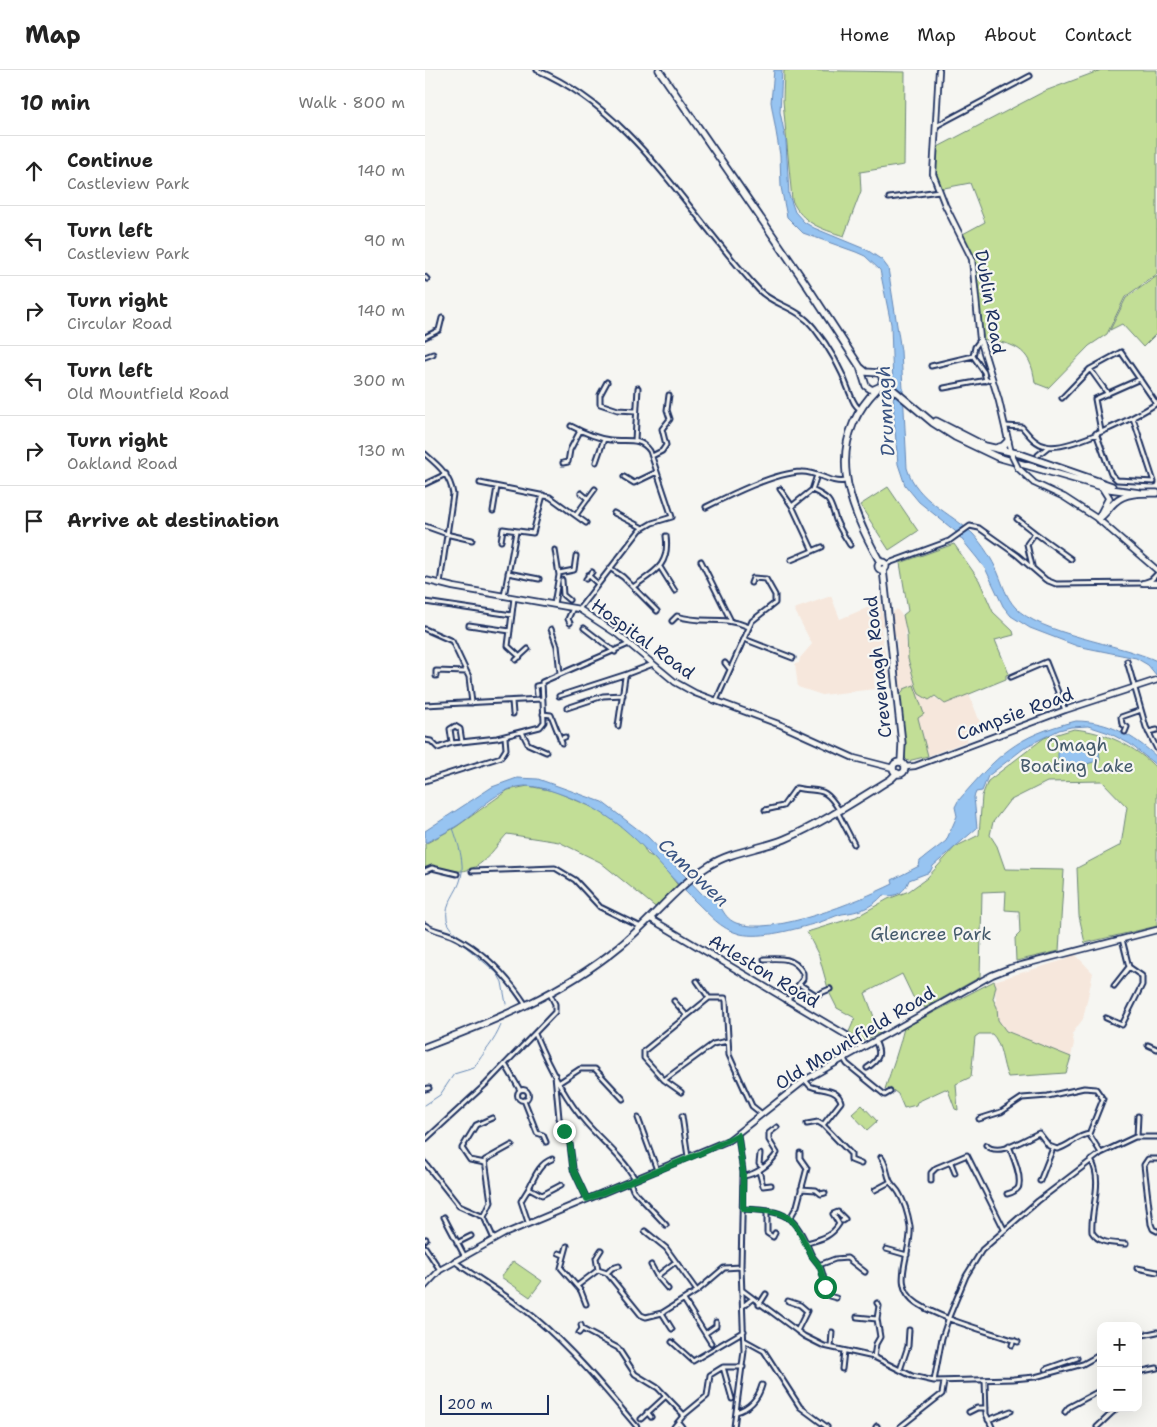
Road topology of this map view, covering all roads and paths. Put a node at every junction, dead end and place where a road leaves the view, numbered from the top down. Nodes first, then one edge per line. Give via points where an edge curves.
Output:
1 (537, 70) edge
2 (659, 70) edge
3 (939, 70) edge
4 (1030, 76) dead end
5 (935, 126) junction
6 (939, 191) junction
7 (889, 198) dead end
8 (442, 318) dead end
9 (425, 337) edge
10 (980, 340) junction
11 (433, 354) dead end
12 (973, 356) junction
13 (425, 357) edge
14 (931, 366) dead end
15 (860, 367) junction
16 (1090, 369) junction
17 (870, 372) junction
18 (864, 379) junction
19 (992, 379) junction
20 (1140, 379) junction
21 (607, 382) dead end
22 (986, 382) junction
23 (880, 386) junction
24 (867, 387) junction
25 (638, 388) dead end
26 (944, 388) dead end
27 (1108, 394) junction
28 (669, 395) dead end
29 (1063, 398) dead end
30 (867, 399) junction
31 (1157, 403) edge
32 (861, 410) junction
33 (635, 411) junction
34 (919, 413) junction
35 (1133, 418) junction
36 (571, 426) dead end
37 (1005, 426) junction
38 (580, 430) junction
39 (1101, 431) junction
40 (1096, 433) junction
41 (604, 439) junction
42 (635, 440) junction
43 (1008, 441) junction
44 (1048, 447) junction
45 (991, 448) junction
46 (425, 454) edge
47 (1011, 455) junction
48 (1038, 455) dead end
49 (652, 456) junction
50 (596, 462) dead end
51 (563, 463) dead end
52 (657, 472) junction
53 (446, 474) junction
54 (817, 475) junction
55 (624, 477) dead end
56 (846, 481) junction
57 (425, 484) edge
58 (480, 484) dead end
59 (1101, 486) junction
60 (497, 487) junction
61 (595, 489) dead end
62 (780, 489) dead end
63 (812, 490) junction
64 (1125, 492) junction
65 (581, 493) dead end
66 (1140, 493) junction
67 (1157, 493) edge
68 (543, 494) junction
69 (588, 498) junction
70 (792, 506) junction
71 (706, 508) dead end
72 (493, 511) dead end
73 (614, 513) dead end
74 (576, 515) junction
75 (1017, 519) dead end
76 (1098, 519) junction
77 (586, 523) dead end
78 (425, 526) edge
79 (643, 528) junction
80 (516, 532) junction
81 (1035, 532) junction
82 (447, 534) junction
83 (667, 536) dead end
84 (472, 540) dead end
85 (501, 541) dead end
86 (850, 545) dead end
87 (822, 547) dead end
88 (555, 550) dead end
89 (813, 551) junction
90 (576, 556) dead end
91 (1071, 559) dead end
92 (791, 560) dead end
93 (701, 561) dead end
94 (883, 565) junction
95 (660, 567) junction
96 (1032, 567) junction
97 (610, 568) junction
98 (592, 572) dead end
99 (1157, 572) edge
100 (508, 573) junction
101 (559, 573) junction
102 (539, 578) dead end
103 (425, 580) edge
104 (562, 580) dead end
105 (1143, 583) junction
106 (1157, 583) edge
107 (440, 584) junction
108 (598, 584) junction
109 (751, 584) dead end
110 (633, 588) junction
111 (556, 590) junction
112 (562, 590) junction
113 (675, 591) dead end
114 (504, 596) junction
115 (514, 598) junction
116 (569, 600) dead end
117 (425, 602) edge
118 (554, 604) junction
119 (573, 608) junction
120 (579, 609) junction
121 (657, 611) dead end
122 (512, 615) junction
123 (730, 620) junction
124 (672, 621) dead end
125 (570, 624) dead end
126 (469, 625) dead end
127 (749, 627) junction
128 (584, 628) dead end
129 (425, 629) edge
130 (551, 629) dead end
131 (510, 631) junction
132 (744, 639) junction
133 (630, 644) junction
134 (528, 649) dead end
135 (615, 652) junction
136 (520, 657) junction
137 (793, 658) dead end
138 (516, 660) dead end
139 (1127, 661) dead end
140 (725, 663) dead end
141 (653, 664) junction
142 (729, 668) junction
143 (467, 672) junction
144 (559, 673) junction
145 (627, 674) junction
146 (436, 676) dead end
147 (1011, 677) dead end
148 (1156, 680) edge
149 (541, 685) junction
150 (1134, 687) junction
151 (537, 695) dead end
152 (623, 695) junction
153 (559, 696) dead end
154 (542, 699) junction
155 (512, 701) junction
156 (715, 701) junction
157 (472, 703) junction
158 (425, 705) edge
159 (567, 708) dead end
160 (1065, 710) junction
161 (1141, 710) junction
162 (513, 714) dead end
163 (543, 714) junction
164 (618, 726) dead end
165 (1157, 730) edge
166 (522, 732) junction
167 (1125, 732) dead end
168 (1148, 732) junction
169 (505, 737) junction
170 (565, 737) dead end
171 (425, 740) edge
172 (462, 742) junction
173 (452, 743) junction
174 (1157, 749) edge
175 (546, 752) dead end
176 (903, 764) junction
177 (893, 768) junction
178 (897, 773) junction
179 (425, 782) edge
180 (765, 810) dead end
181 (838, 810) junction
182 (854, 844) dead end
183 (425, 871) edge
184 (472, 871) dead end
185 (457, 874) dead end
186 (651, 919) junction
187 (425, 925) edge
188 (641, 927) junction
189 (1157, 930) edge
190 (1122, 939) junction
191 (764, 959) dead end
192 (1129, 967) junction
193 (697, 981) dead end
194 (799, 984) junction
195 (1114, 986) dead end
196 (830, 989) dead end
197 (550, 994) junction
198 (709, 998) junction
199 (673, 1001) dead end
200 (787, 1001) junction
201 (526, 1006) junction
202 (687, 1016) junction
203 (1106, 1018) dead end
204 (535, 1034) junction
205 (875, 1040) junction
206 (728, 1041) junction
207 (1148, 1045) dead end
208 (425, 1047) edge
209 (861, 1047) junction
210 (1157, 1049) edge
211 (843, 1058) junction
212 (505, 1064) junction
213 (867, 1068) dead end
214 (555, 1075) junction
215 (664, 1080) junction
216 (805, 1080) junction
217 (560, 1082) junction
218 (521, 1090) junction
219 (681, 1092) dead end
220 (890, 1092) dead end
221 (524, 1100) junction
222 (623, 1100) dead end
223 (762, 1114) junction
224 (682, 1116) dead end
225 (1138, 1116) dead end
226 (492, 1118) dead end
227 (638, 1118) dead end
228 (979, 1119) dead end
229 (807, 1124) dead end
230 (823, 1125) junction
231 (777, 1127) dead end
232 (1089, 1134) junction
233 (738, 1135) junction
234 (1137, 1137) junction
235 (1157, 1137) edge
236 (425, 1140) edge
237 (546, 1142) dead end
238 (986, 1145) dead end
239 (512, 1146) dead end
240 (1009, 1146) junction
241 (1053, 1148) junction
242 (1101, 1152) junction
243 (800, 1153) dead end
244 (760, 1154) dead end
245 (881, 1157) dead end
246 (688, 1158) junction
247 (552, 1159) dead end
248 (1091, 1160) junction
249 (1157, 1160) edge
250 (951, 1162) junction
251 (425, 1163) edge
252 (485, 1163) junction
253 (861, 1164) dead end
254 (762, 1167) junction
255 (657, 1170) junction
256 (759, 1171) junction
257 (955, 1174) dead end
258 (743, 1176) junction
259 (635, 1180) junction
260 (931, 1181) dead end
261 (1040, 1181) dead end
262 (630, 1182) junction
263 (890, 1182) junction
264 (561, 1185) dead end
265 (771, 1186) dead end
266 (529, 1188) junction
267 (801, 1189) junction
268 (875, 1190) dead end
269 (825, 1193) dead end
270 (1007, 1194) dead end
271 (587, 1199) junction
272 (743, 1209) junction
273 (767, 1211) junction
274 (444, 1217) dead end
275 (484, 1217) junction
276 (791, 1218) junction
277 (842, 1221) dead end
278 (528, 1222) junction
279 (665, 1225) dead end
280 (1004, 1229) junction
281 (645, 1231) dead end
282 (1157, 1231) edge
283 (775, 1233) dead end
284 (471, 1236) dead end
285 (495, 1239) junction
286 (457, 1243) junction
287 (807, 1243) junction
288 (1125, 1244) dead end
289 (567, 1246) dead end
290 (425, 1247) edge
291 (885, 1249) dead end
292 (601, 1250) dead end
293 (559, 1253) dead end
294 (564, 1255) junction
295 (907, 1255) junction
296 (464, 1256) junction
297 (454, 1261) junction
298 (674, 1263) junction
299 (651, 1265) dead end
300 (819, 1265) junction
301 (619, 1266) dead end
302 (741, 1267) junction
303 (1137, 1268) dead end
304 (440, 1270) junction
305 (598, 1270) junction
306 (865, 1272) dead end
307 (1157, 1272) edge
308 (607, 1273) junction
309 (657, 1276) junction
310 (425, 1286) edge
311 (577, 1286) junction
312 (668, 1289) dead end
313 (742, 1290) junction
314 (697, 1291) junction
315 (766, 1294) dead end
316 (836, 1298) dead end
317 (752, 1299) junction
318 (684, 1300) junction
319 (789, 1301) dead end
320 (877, 1303) dead end
321 (586, 1304) dead end
322 (759, 1305) junction
323 (743, 1306) junction
324 (662, 1313) junction
325 (857, 1317) dead end
326 (949, 1317) junction
327 (877, 1320) junction
328 (716, 1322) dead end
329 (672, 1329) dead end
330 (909, 1330) dead end
331 (744, 1331) junction
332 (797, 1331) junction
333 (832, 1332) dead end
334 (1157, 1332) edge
335 (579, 1333) dead end
336 (706, 1333) junction
337 (1142, 1335) edge
338 (744, 1340) junction
339 (672, 1342) dead end
340 (711, 1343) dead end
341 (1012, 1345) dead end
342 (831, 1348) junction
343 (844, 1351) junction
344 (1097, 1356) edge
345 (875, 1357) junction
346 (1077, 1358) dead end
347 (1060, 1363) junction
348 (723, 1367) junction
349 (743, 1367) junction
350 (1157, 1368) edge
351 (842, 1369) dead end
352 (1046, 1369) dead end
353 (900, 1370) junction
354 (1063, 1371) junction
355 (1142, 1371) edge
356 (985, 1380) junction
357 (934, 1381) junction
358 (944, 1382) junction
359 (762, 1385) dead end
360 (1097, 1393) edge
361 (665, 1396) junction
362 (730, 1397) dead end
363 (986, 1408) junction
364 (1011, 1411) dead end
365 (647, 1412) junction
366 (735, 1412) junction
367 (969, 1412) dead end
368 (1065, 1412) dead end
369 (1113, 1412) edge
370 (684, 1415) junction
371 (651, 1417) dead end
372 (641, 1419) dead end
373 (988, 1420) junction
374 (678, 1422) junction
375 (637, 1427) edge
376 (674, 1427) edge
377 (682, 1427) edge
378 (734, 1427) edge
379 (827, 1427) edge
380 (900, 1427) edge
381 (992, 1427) edge
382 (1097, 1427) edge

1 - 32 street via 588,97 647,154 760,291 796,310 813,327 841,369 855,406
2 - 15 highway
3 - 5 street, Dublin Road
4 - 5 street
5 - 6 street, Dublin Road via 933,174
6 - 7 street
6 - 10 street, Dublin Road via 972,259
8 - 9 street via 439,330
10 - 12 street
10 - 19 street, Dublin Road
11 - 13 street
12 - 14 street
12 - 22 street via 984,372
15 - 17 highway
15 - 18 highway
16 - 20 street via 1121,352
16 - 27 street
16 - 29 street
17 - 18 highway
17 - 23 highway via 879,373
18 - 24 highway
19 - 22 street
19 - 37 street, Dublin Road
20 - 27 street
20 - 31 street
21 - 33 street via 599,394 600,404
22 - 26 street
23 - 24 highway
23 - 30 highway, Crevenagh Road
23 - 34 highway via 889,388
24 - 30 highway, Crevenagh Road
25 - 33 street
27 - 39 street via 1095,400
28 - 49 street via 667,410 670,419 662,429 666,445
30 - 32 highway, Crevenagh Road
31 - 35 street
32 - 56 highway, Crevenagh Road via 846,451
33 - 42 street
34 - 45 highway
34 - 59 highway via 955,437 997,457
35 - 39 street
35 - 40 street via 1154,482 1117,480 1111,474
36 - 38 street
37 - 43 street, Dublin Road
37 - 44 street via 1022,427 1035,441
38 - 41 street
38 - 51 street via 568,462
39 - 40 street
40 - 44 street
41 - 42 street
41 - 50 street
42 - 49 street via 647,446
43 - 45 highway via 1000,448
43 - 47 street, Dublin Road
44 - 48 street
45 - 47 highway
46 - 53 street
47 - 64 highway via 1103,482
47 - 76 street, Dublin Road, bridge via 1018,468 1034,483 1073,502
49 - 52 street
52 - 55 street via 634,483
52 - 79 street via 672,517
53 - 57 street
53 - 82 street via 453,494
54 - 56 street via 833,482
54 - 63 street
54 - 71 street via 801,472 761,482
56 - 94 highway, Crevenagh Road via 857,521
58 - 60 street
59 - 64 highway
59 - 76 highway via 1109,498
60 - 68 street
60 - 72 street
61 - 69 street
62 - 70 street
63 - 70 street
63 - 86 street via 833,504 837,521
64 - 66 highway
65 - 69 street
66 - 67 highway
66 - 76 highway via 1115,501
68 - 74 street
68 - 80 street via 533,533
69 - 74 street
70 - 89 street
73 - 79 street
74 - 77 street
75 - 81 street
76 - 99 street
78 - 82 street
79 - 97 street
80 - 85 street via 503,529
80 - 100 street
81 - 91 street
81 - 96 street via 1027,544
82 - 84 street
82 - 107 street
83 - 95 street via 666,554
87 - 89 street
88 - 101 street
89 - 92 street
90 - 101 street via 574,570
93 - 123 street
94 - 96 street via 953,539 970,526 979,528
94 - 176 highway, Crevenagh Road
95 - 110 street
95 - 113 street
96 - 105 street via 1046,580 1062,585
97 - 108 street
97 - 110 street
98 - 108 street via 587,577
99 - 105 street via 1151,580
100 - 102 street
100 - 114 street
101 - 111 street
103 - 107 street, Hospital Road
104 - 112 street
105 - 106 street
107 - 114 street, Hospital Road
108 - 120 street
109 - 127 street via 753,578 766,579 776,601
110 - 121 street
111 - 112 street
111 - 118 street
112 - 116 street
114 - 115 street, Hospital Road
115 - 118 street, Hospital Road
115 - 122 street
117 - 122 street
118 - 119 street, Hospital Road
119 - 120 street, Hospital Road
119 - 125 street via 568,619
120 - 133 street, Hospital Road
122 - 131 street
123 - 124 street via 692,621 677,616
123 - 127 street
126 - 131 street
127 - 132 street
128 - 135 street
129 - 143 street via 452,641
130 - 144 street via 557,646
131 - 136 street via 508,646
132 - 137 street
132 - 142 street
133 - 135 street
133 - 141 street, Hospital Road
134 - 136 street
135 - 144 street
136 - 138 street
139 - 150 street
140 - 142 street
141 - 145 street
141 - 156 street, Hospital Road via 675,682
142 - 156 street
143 - 146 street via 436,671
143 - 157 street
144 - 149 street via 545,679
145 - 152 street
145 - 153 street
147 - 160 street via 1046,662
148 - 150 street, Campsie Road
149 - 151 street via 536,686
149 - 154 street
150 - 160 street, Campsie Road
150 - 161 street
152 - 159 street via 603,696
152 - 164 street
154 - 155 street
154 - 163 street
155 - 157 street
155 - 162 street
156 - 177 street, Hospital Road via 781,725 854,758
157 - 158 street
160 - 176 street, Campsie Road via 941,756
161 - 167 street via 1121,717 1127,727
161 - 168 street
163 - 166 street via 543,725
163 - 170 street via 551,714 561,741
165 - 168 street
166 - 169 street
166 - 175 street via 528,744
168 - 174 street
169 - 172 street
169 - 179 street via 506,749 501,757
171 - 173 street via 438,748
172 - 173 street
172 - 173 street via 460,729 455,726 450,729
176 - 177 highway via 897,762
176 - 178 highway via 903,773
177 - 178 highway
178 - 181 highway
180 - 181 street via 783,806 796,788 823,790
181 - 182 street
181 - 186 highway via 786,839 718,860 689,880
183 - 185 street via 431,868
184 - 188 street via 555,868 575,880 600,907
186 - 188 highway
186 - 200 street, Arleston Road
187 - 201 street via 456,937 495,966
188 - 197 highway via 611,953
189 - 190 street, Old Mountfield Road
190 - 192 street
190 - 205 street, Old Mountfield Road via 992,974
191 - 194 street via 786,958 793,962 803,973
192 - 195 street
192 - 203 street via 1142,976 1142,985 1122,1025
193 - 198 street
194 - 196 street via 815,995
194 - 200 street
197 - 201 highway
197 - 204 street via 555,1012
198 - 202 street
198 - 206 street via 721,997 726,1001
199 - 202 street
200 - 209 street, Arleston Road via 853,1039
201 - 208 highway
202 - 215 street via 644,1051 644,1058
204 - 212 street
204 - 214 street
205 - 209 street, Old Mountfield Road
205 - 213 street via 880,1054 878,1060
206 - 215 street via 713,1044
206 - 223 street via 733,1068 752,1106
207 - 210 street
209 - 211 street, Old Mountfield Road
211 - 216 street, Old Mountfield Road
211 - 220 street via 868,1083 885,1095
212 - 218 street
212 - 236 street
214 - 217 street
214 - 271 street via 559,1118 570,1144 573,1169
215 - 219 street
216 - 223 street, Old Mountfield Road
216 - 230 street via 810,1086 840,1097 838,1109
217 - 222 street via 580,1069 595,1069
217 - 259 street via 586,1122 629,1169
218 - 221 street via 519,1098
218 - 221 street via 528,1091
221 - 237 street via 537,1133 543,1135
223 - 233 street, Old Mountfield Road
224 - 246 street
225 - 234 street
226 - 252 street via 476,1126 461,1148 470,1160
227 - 255 street
228 - 232 street via 1001,1112 1022,1098 1096,1088 1103,1099
229 - 230 street via 818,1122
230 - 253 street via 851,1154 851,1160
231 - 254 street via 769,1133 769,1140 777,1153
232 - 241 street via 1075,1138 1062,1148
232 - 242 street
233 - 246 street, Old Mountfield Road
233 - 258 street
234 - 235 street
234 - 242 street
238 - 240 street via 994,1150
239 - 252 street via 489,1157
240 - 241 street via 1039,1132
240 - 270 street via 1019,1185
241 - 261 street
242 - 248 street
243 - 267 street via 807,1168
244 - 254 street via 759,1164
245 - 263 street via 887,1166
246 - 255 street, Old Mountfield Road
247 - 266 street via 539,1168
248 - 280 street
248 - 288 street via 1097,1179 1092,1232 1102,1241
249 - 282 street via 1149,1159 1144,1165 1151,1224
250 - 257 street
250 - 260 street via 936,1168 931,1173
250 - 280 street via 967,1155
251 - 275 street via 459,1206
252 - 275 street via 491,1202
254 - 256 street
255 - 259 street, Old Mountfield Road
256 - 258 street
256 - 265 street via 763,1186
258 - 272 street
259 - 262 street, Old Mountfield Road
262 - 271 street, Old Mountfield Road
262 - 279 street via 633,1190
263 - 268 street
263 - 295 street via 906,1208 910,1228
264 - 266 street via 542,1195
266 - 278 street via 521,1201
267 - 269 street
267 - 276 street
271 - 278 street, Old Mountfield Road
272 - 273 street
272 - 302 street
273 - 276 street
273 - 283 street via 767,1233 773,1237
274 - 286 street
275 - 285 street
276 - 287 street
277 - 287 street via 845,1218 843,1214 833,1214 839,1224 836,1229 829,1236
278 - 285 street, Old Mountfield Road
280 - 326 street via 982,1250
281 - 298 street via 666,1248
284 - 286 street
285 - 296 street, Old Mountfield Road
286 - 296 street
287 - 300 street via 811,1256
289 - 294 street
290 - 304 street
291 - 295 street
292 - 305 street via 597,1258
293 - 294 street
294 - 311 street via 561,1268
295 - 326 street via 902,1280 906,1293 917,1303
296 - 297 street, Old Mountfield Road
297 - 304 street, Old Mountfield Road
297 - 375 street via 513,1301 554,1335 579,1358
298 - 309 street
298 - 314 street
299 - 309 street
300 - 306 street via 847,1258
300 - 316 street via 829,1296
301 - 308 street
302 - 313 street
302 - 314 street via 724,1268
303 - 307 street
304 - 310 street, Old Mountfield Road
305 - 308 street
305 - 311 street
308 - 324 street via 641,1315
309 - 312 street
311 - 321 street
313 - 317 street
313 - 323 street
314 - 318 street
315 - 322 street
317 - 322 street
317 - 323 street
318 - 324 street
318 - 336 street
319 - 332 street via 807,1311
320 - 327 street
322 - 332 street
323 - 331 street
324 - 329 street
325 - 327 street
326 - 341 street via 1016,1341
326 - 357 street
327 - 345 street via 880,1337
328 - 336 street via 716,1326
330 - 353 street via 908,1346
331 - 338 street
331 - 339 street via 693,1361
332 - 342 street
333 - 342 street
334 - 337 street
335 - 361 street via 582,1327 618,1348 635,1374
336 - 340 street
338 - 349 street
338 - 379 street via 764,1352 800,1407
342 - 343 street
343 - 345 street
343 - 351 street
344 - 354 street
345 - 353 street
346 - 347 street
347 - 352 street
347 - 354 street
348 - 349 street
348 - 362 street
348 - 370 street via 708,1379 706,1397
349 - 366 street
350 - 355 street
353 - 357 street
354 - 356 street via 1013,1380
356 - 358 street
356 - 363 street
357 - 358 street
358 - 380 street via 942,1394
359 - 366 street via 757,1399
360 - 368 street
361 - 365 street
361 - 370 street
363 - 367 street
363 - 373 street
364 - 373 street
365 - 371 street
365 - 372 street
366 - 378 street
369 - 382 street
370 - 374 street
373 - 381 street
374 - 376 street
374 - 377 street

